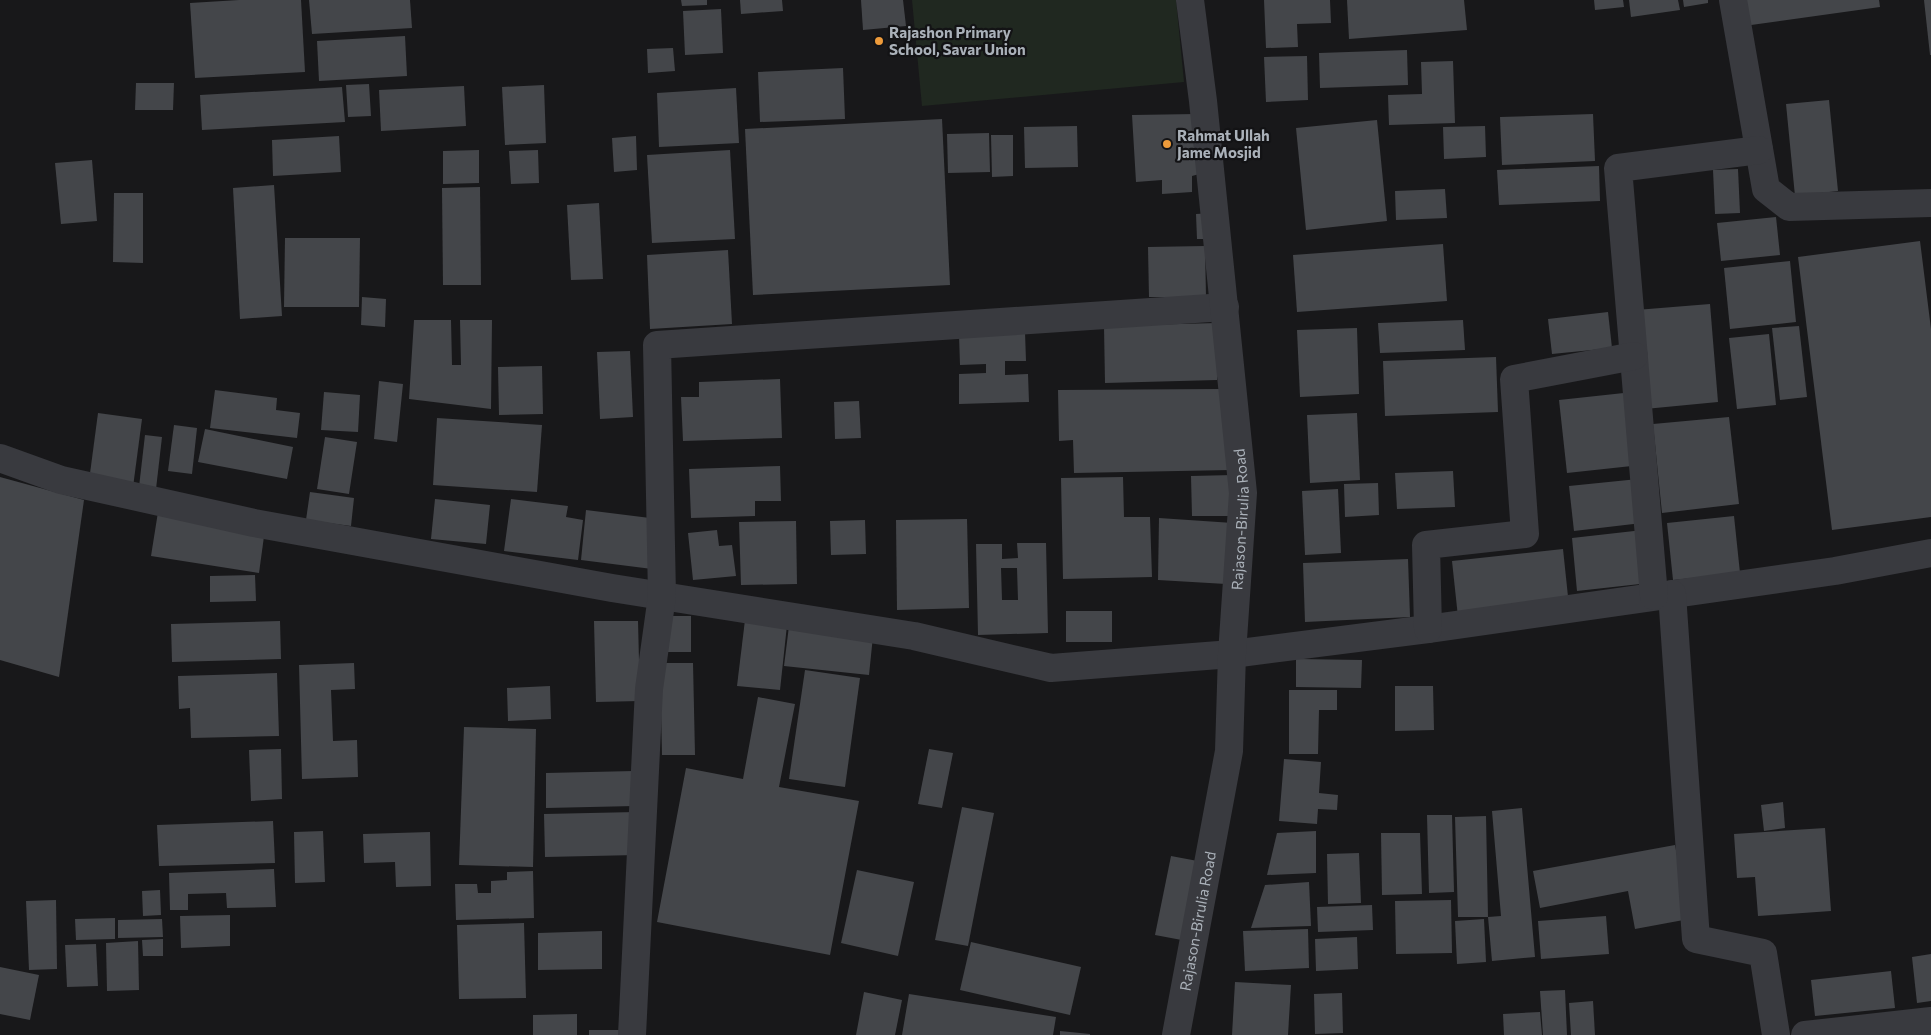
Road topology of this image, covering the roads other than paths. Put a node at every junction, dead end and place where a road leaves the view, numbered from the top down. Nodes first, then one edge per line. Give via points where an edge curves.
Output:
1 (1190, 0) edge
2 (1733, 0) edge
3 (1759, 150) junction
4 (1931, 203) edge
5 (1225, 307) junction
6 (1634, 356) junction
7 (0, 458) edge
8 (1931, 553) edge
9 (1663, 595) junction
10 (662, 596) junction
11 (1428, 629) junction
12 (1232, 654) junction
13 (1931, 1021) edge
14 (632, 1035) edge
15 (1176, 1035) edge
16 (1776, 1035) edge
17 (1805, 1035) edge

1 - 5 street, Rajason-Birulia Road
2 - 3 street
3 - 4 street via 1766,189 1789,207
3 - 6 street via 1618,168
5 - 10 street via 657,345
5 - 12 street, Rajason-Birulia Road via 1243,493
6 - 9 street
6 - 11 street via 1514,380 1525,534 1426,545
7 - 10 street via 61,480 254,523
8 - 9 street
9 - 11 street
9 - 16 street via 1696,939 1763,953
10 - 12 street via 914,636 1051,668
10 - 14 street via 649,689
11 - 12 street
12 - 15 street, Rajason-Birulia Road via 1229,751
13 - 17 street

